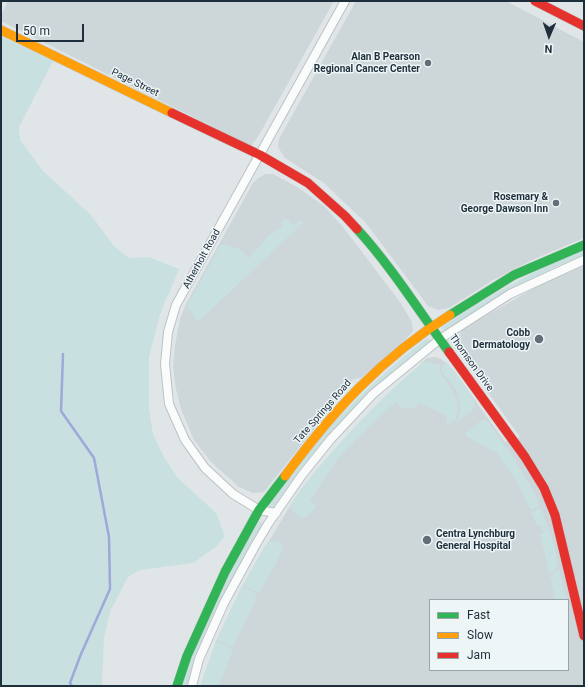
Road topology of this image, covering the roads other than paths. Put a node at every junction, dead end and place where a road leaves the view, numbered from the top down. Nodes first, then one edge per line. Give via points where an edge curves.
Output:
1 (345, 1) edge
2 (535, 1) edge
3 (584, 26) edge
4 (1, 30) edge
5 (260, 155) junction
6 (584, 245) edge
7 (584, 260) edge
8 (430, 327) junction
9 (440, 339) junction
10 (259, 510) junction
11 (276, 513) junction
12 (268, 524) junction
13 (584, 636) edge
14 (177, 686) edge
15 (192, 686) edge

1 - 5 street, Atherholt Road
2 - 3 street
4 - 5 street, Page Street
5 - 8 street, Thomson Drive via 308,183 345,216 390,270
5 - 10 street, Atherholt Road via 176,306 168,332 165,364 169,404 185,440 205,468 233,494
6 - 8 street, Tate Springs Road via 514,275
7 - 9 street via 510,294
8 - 9 street, Thomson Drive
8 - 10 street, Tate Springs Road via 371,375 343,403
9 - 11 street via 368,399 330,440
9 - 13 street, Thomson Drive via 525,457 544,488 555,515
10 - 11 street, Atherholt Road
10 - 12 street, Atherholt Road
10 - 14 street, Tate Springs Road via 225,572 187,656
11 - 12 street
12 - 15 street via 224,603 199,659

